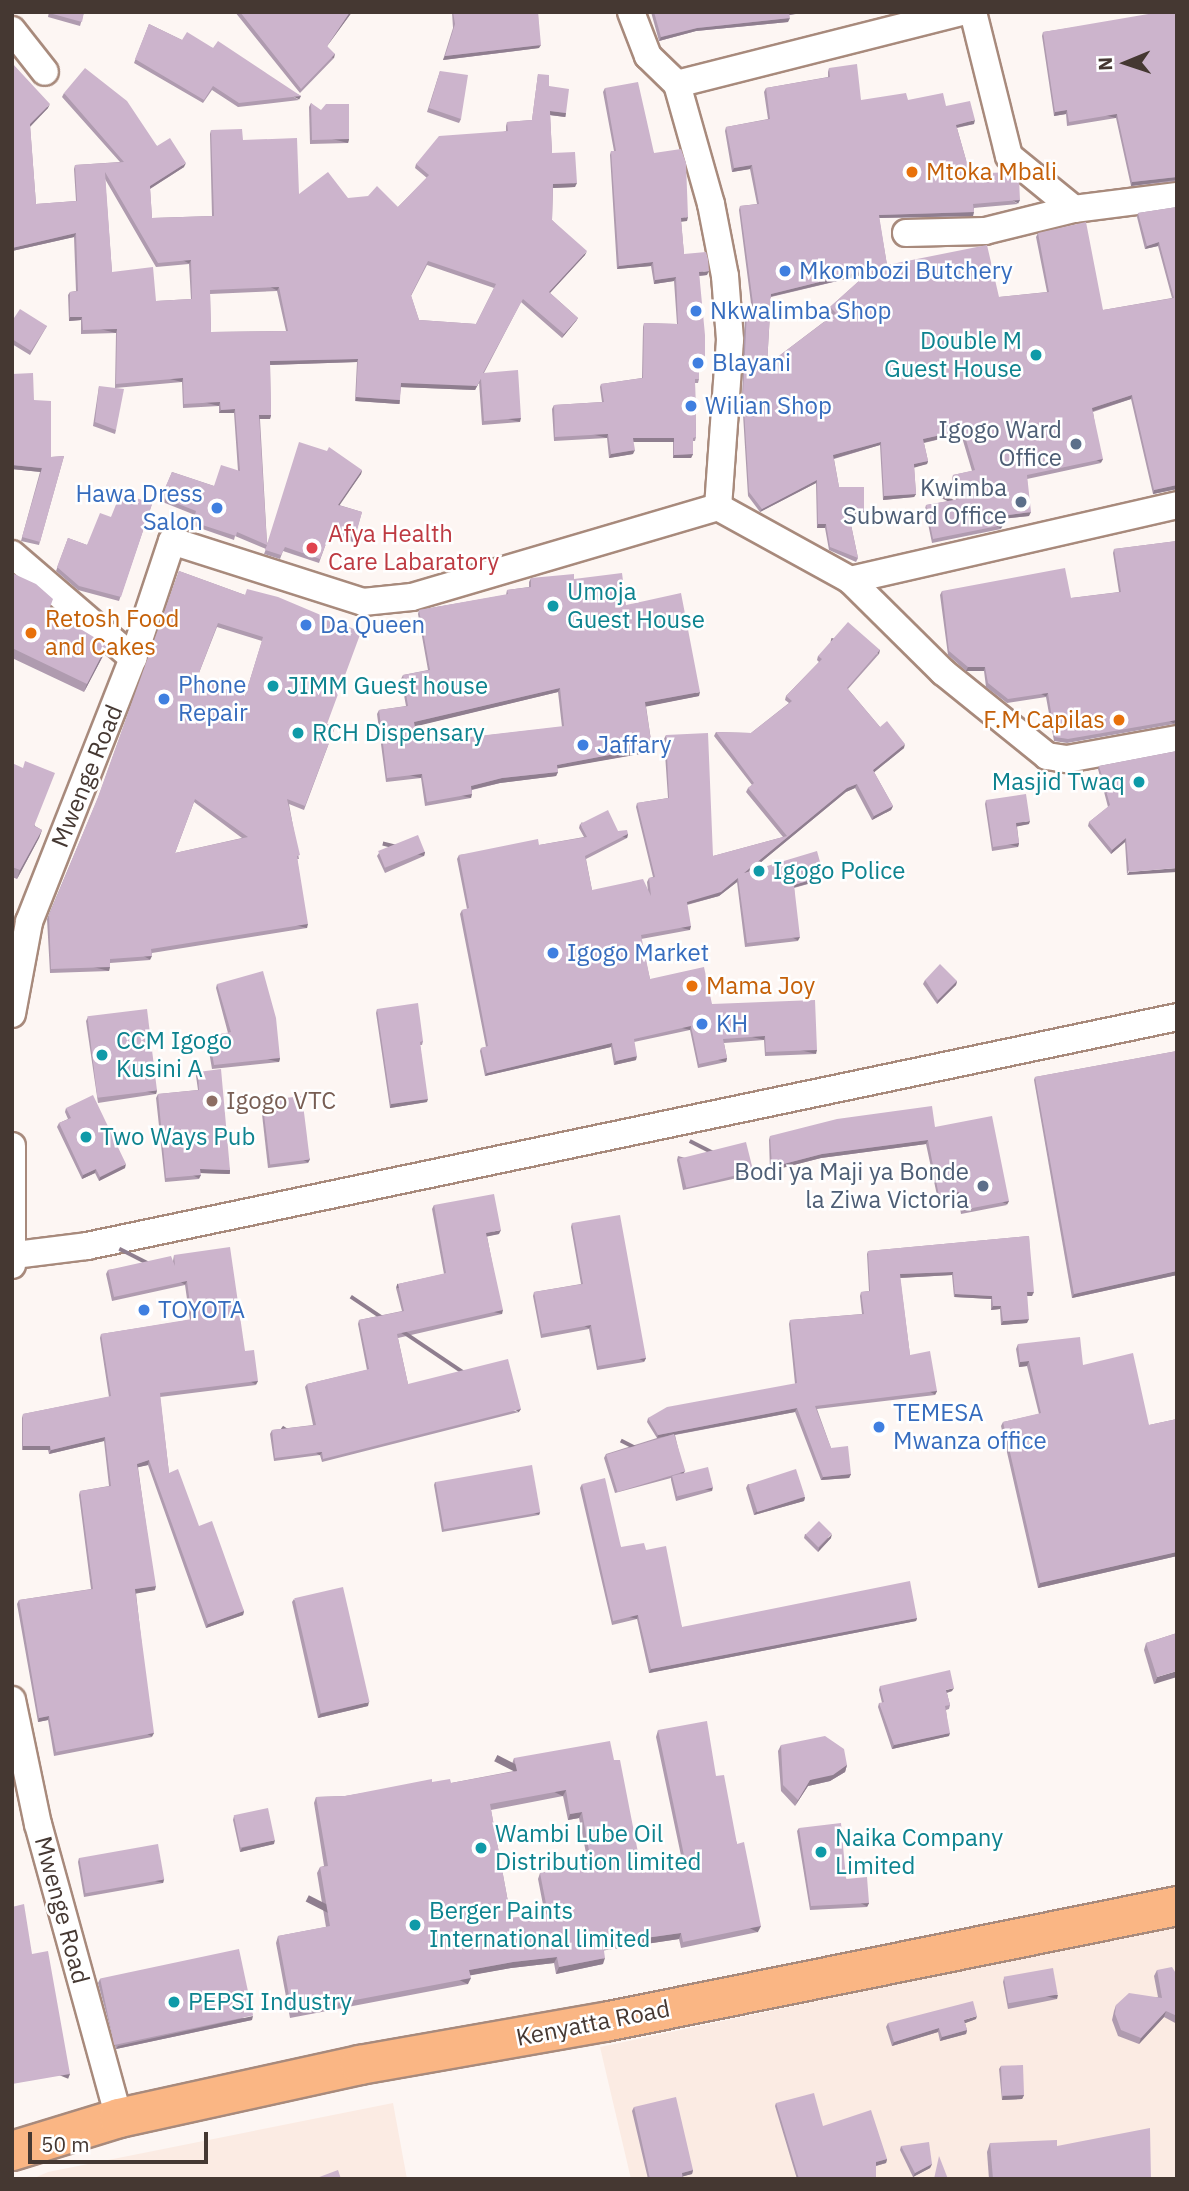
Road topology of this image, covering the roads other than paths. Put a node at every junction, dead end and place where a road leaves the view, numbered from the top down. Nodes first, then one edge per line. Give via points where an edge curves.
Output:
1 (631, 12) edge
2 (962, 12) edge
3 (973, 12) edge
4 (12, 30) edge
5 (45, 72) dead end
6 (677, 84) junction
7 (1177, 196) edge
8 (1074, 209) junction
9 (906, 233) dead end
10 (1177, 505) edge
11 (718, 507) junction
12 (12, 554) edge
13 (850, 580) junction
14 (133, 658) junction
15 (1177, 739) edge
16 (12, 1014) edge
17 (1177, 1017) edge
18 (12, 1146) edge
19 (13, 1260) edge
20 (12, 1700) edge
21 (1177, 1906) edge
22 (119, 2118) junction
23 (12, 2151) edge

1 - 6 street via 648,56
2 - 6 street
3 - 8 street via 1009,156
4 - 5 street
6 - 11 street via 711,204 725,276 730,340
7 - 8 street
8 - 9 street via 985,231
10 - 13 street
11 - 13 street
11 - 14 street, Mwenge Road via 435,591 363,602 172,541
12 - 14 street
13 - 15 street via 943,673 1047,756 1068,759
14 - 16 street, Mwenge Road via 29,922
17 - 19 street
18 - 19 street
20 - 22 street, Mwenge Road via 38,1824
21 - 22 highway, Kenyatta Road via 605,2022 360,2065
22 - 23 highway, Kenyatta Road

